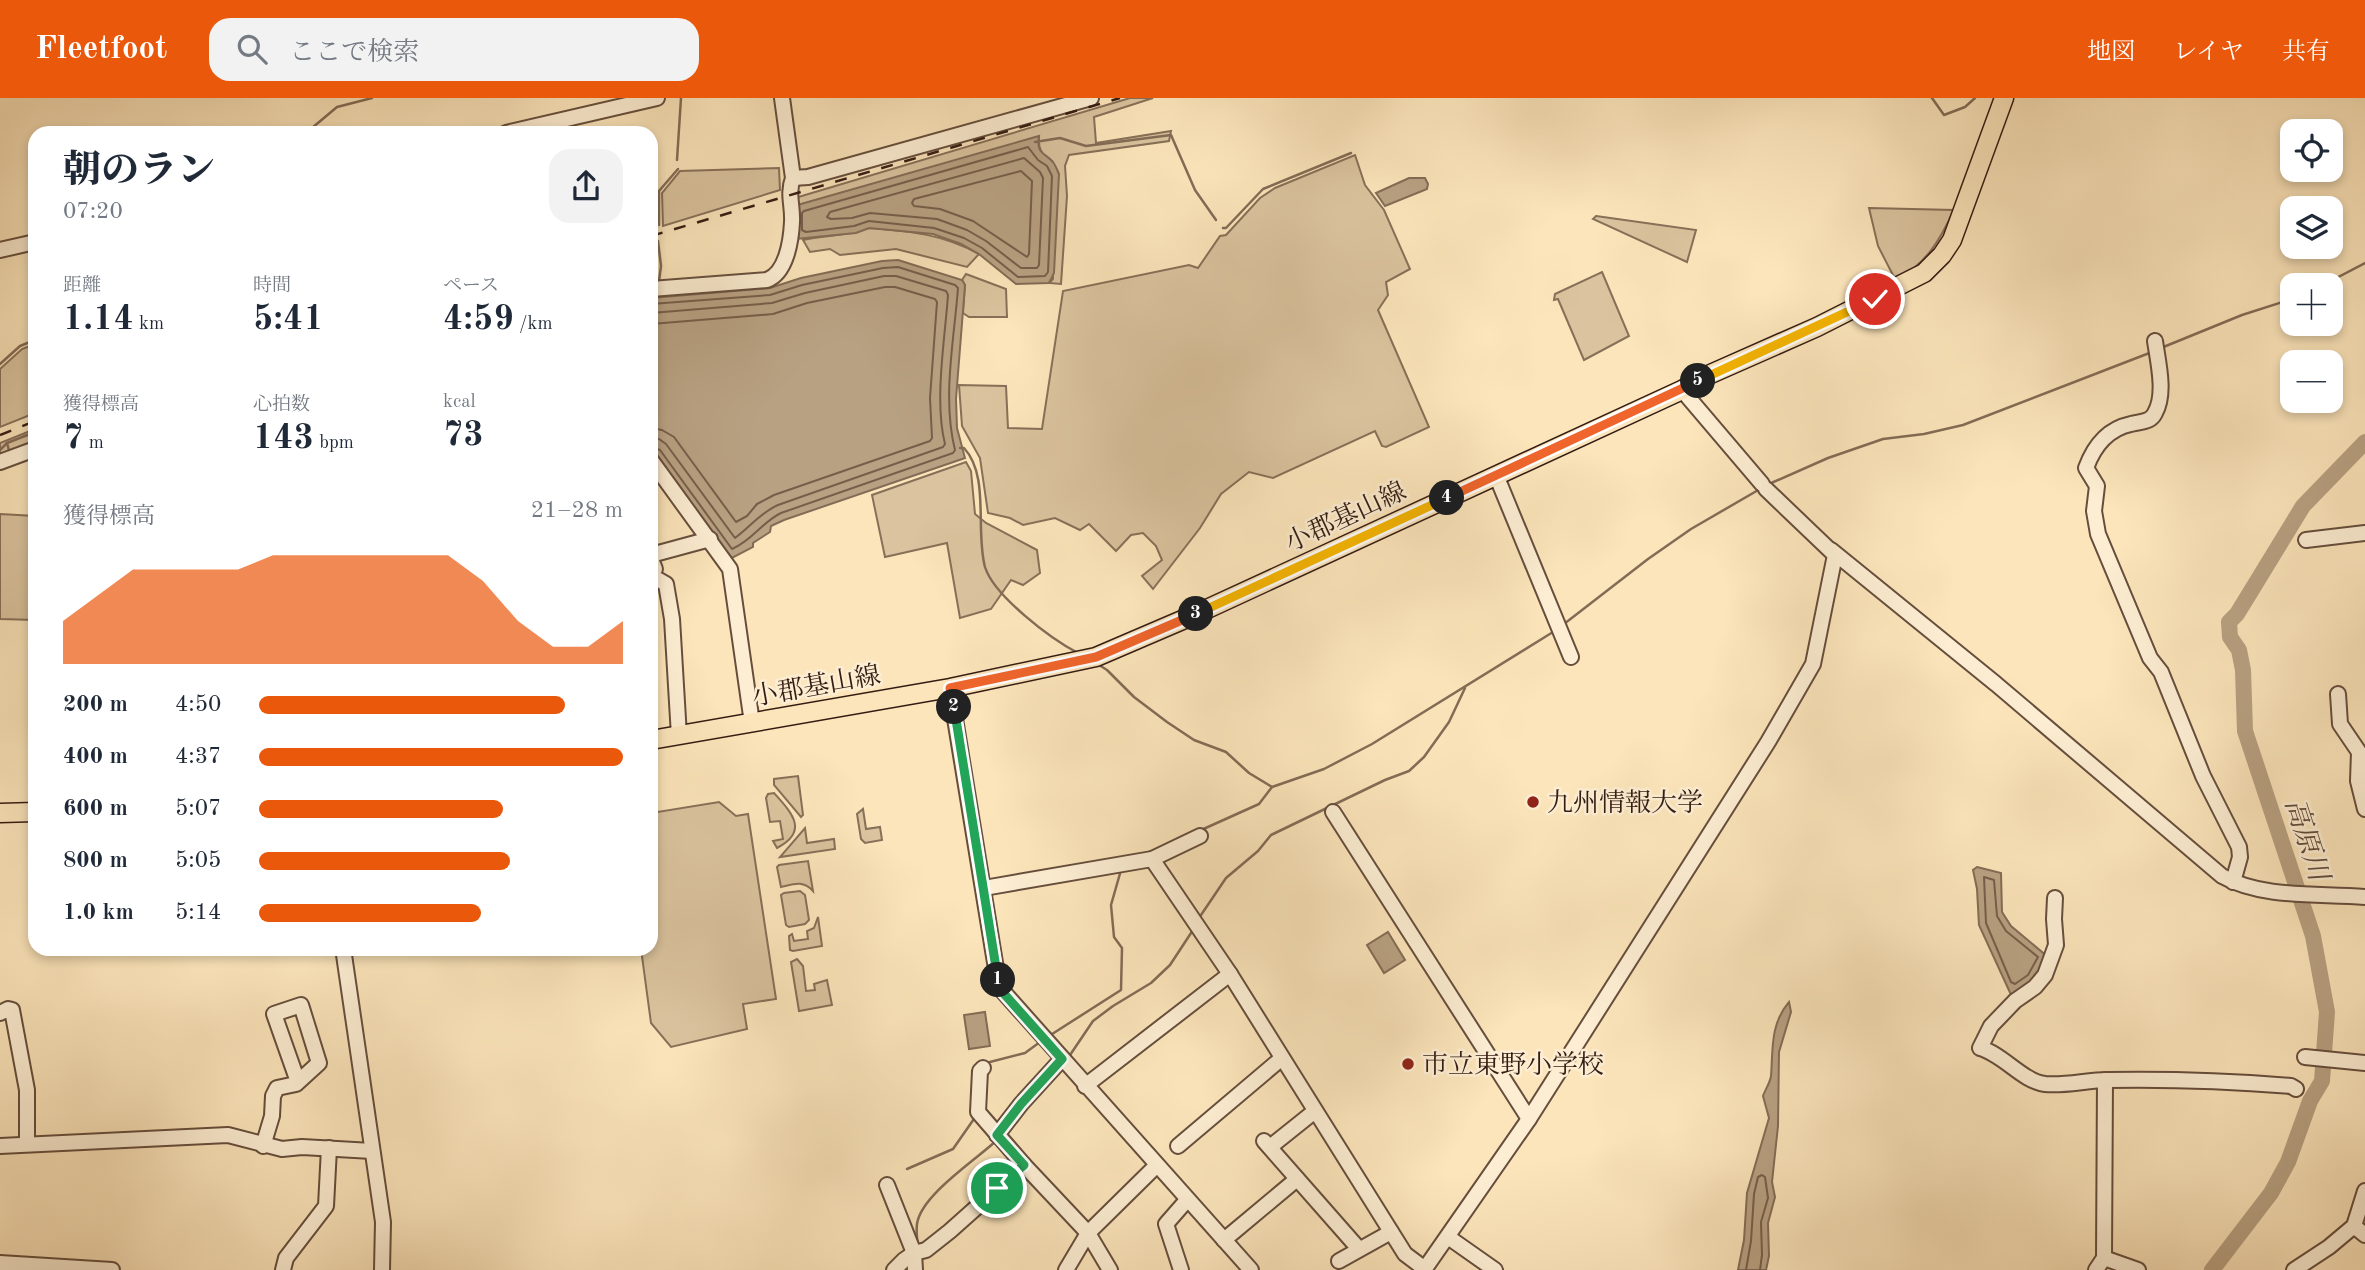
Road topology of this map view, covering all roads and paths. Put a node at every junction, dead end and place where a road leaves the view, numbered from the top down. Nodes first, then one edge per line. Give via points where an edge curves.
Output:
1 (657, 98) edge
2 (782, 98) edge
3 (1091, 98) edge
4 (2004, 98) edge
5 (536, 126) edge
6 (793, 178) junction
7 (28, 244) edge
8 (0, 250) edge
9 (658, 288) edge
10 (2155, 341) dead end
11 (1682, 390) junction
12 (28, 451) edge
13 (0, 461) edge
14 (658, 469) edge
15 (1496, 475) junction
16 (2365, 533) edge
17 (710, 538) junction
18 (2306, 540) dead end
19 (1819, 541) junction
20 (658, 555) edge
21 (658, 580) edge
22 (1571, 657) dead end
23 (950, 688) junction
24 (2338, 694) dead end
25 (752, 723) junction
26 (679, 736) junction
27 (658, 739) edge
28 (2365, 809) edge
29 (1333, 811) dead end
30 (28, 812) edge
31 (0, 813) edge
32 (1200, 836) dead end
33 (1152, 859) junction
34 (2233, 882) junction
35 (984, 888) junction
36 (2365, 897) edge
37 (2055, 898) dead end
38 (344, 956) edge
39 (1230, 974) junction
40 (0, 1013) edge
41 (2305, 1057) dead end
42 (1282, 1058) junction
43 (1062, 1059) junction
44 (2365, 1063) edge
45 (983, 1068) dead end
46 (2105, 1080) junction
47 (298, 1082) junction
48 (1085, 1086) junction
49 (2296, 1089) dead end
50 (1315, 1111) junction
51 (1529, 1119) junction
52 (997, 1135) junction
53 (27, 1144) junction
54 (0, 1146) edge
55 (263, 1146) junction
56 (1178, 1146) dead end
57 (329, 1148) junction
58 (372, 1151) junction
59 (1024, 1165) junction
60 (1156, 1166) junction
61 (1297, 1179) junction
62 (887, 1185) dead end
63 (2365, 1191) edge
64 (1187, 1200) junction
65 (2360, 1231) edge
66 (1391, 1232) junction
67 (1088, 1233) junction
68 (1448, 1237) junction
69 (1224, 1240) junction
70 (1359, 1249) junction
71 (914, 1253) junction
72 (1339, 1261) dead end
73 (0, 1263) edge
74 (2100, 1264) edge
75 (48, 1268) edge
76 (89, 1269) edge
77 (112, 1270) edge
78 (283, 1270) edge
79 (383, 1270) edge
80 (894, 1270) edge
81 (915, 1270) edge
82 (1066, 1270) edge
83 (1110, 1270) edge
84 (1181, 1270) edge
85 (1251, 1270) edge
86 (1424, 1270) edge
87 (1495, 1270) edge
88 (2138, 1270) edge
89 (2294, 1270) edge

1 - 5 street
2 - 6 street
3 - 6 street
4 - 11 main road, 小郡基山線 via 1952,240 1924,273
6 - 9 street via 789,188 792,222 782,269 776,277
7 - 8 street
10 - 34 street via 2160,383 2156,411 2148,421 2115,430 2095,445 2086,468 2097,486 2094,521 2102,546 2239,847
11 - 15 main road, 小郡基山線
11 - 19 street via 1764,487
12 - 13 street
14 - 17 street
15 - 22 street
15 - 23 main road, 小郡基山線 via 1088,659
16 - 18 street
17 - 20 street
17 - 25 street via 730,569
19 - 34 street
19 - 51 street via 1835,555 1813,664
21 - 26 street via 666,584 672,619
23 - 25 main road, 小郡基山線
23 - 35 street
24 - 28 street via 2340,724 2359,752 2358,781
25 - 26 main road, 小郡基山線
26 - 27 main road, 小郡基山線
29 - 51 street
30 - 31 main road
32 - 33 street
33 - 35 street
33 - 39 street
34 - 36 street via 2286,892
35 - 43 street via 999,988
37 - 46 street via 2056,945 2045,975 2004,1012 1980,1048 2042,1084
38 - 58 street
39 - 42 street
39 - 48 street
40 - 53 street via 12,1010 27,1090
41 - 44 street
42 - 50 street
42 - 56 street
43 - 48 street
43 - 52 street
45 - 52 street via 978,1112
46 - 49 street via 2235,1081
46 - 74 street
47 - 47 street via 319,1063 301,1005 274,1014
47 - 55 street via 277,1088
48 - 60 street
50 - 61 street via 1267,1144
50 - 66 street
51 - 68 street
52 - 59 street
53 - 54 street
53 - 55 street via 228,1135
55 - 57 street
57 - 58 street
57 - 78 street via 326,1206 286,1258
58 - 79 street via 383,1222
59 - 67 street
59 - 71 street via 950,1231 926,1250
60 - 64 street
60 - 67 street
61 - 69 street
61 - 70 street
62 - 71 street
63 - 65 street
64 - 69 street
64 - 84 street via 1166,1224
65 - 89 street
66 - 70 street
66 - 86 street via 1405,1254
67 - 82 street
67 - 83 street
68 - 86 street
68 - 87 street
69 - 85 street
70 - 72 street
71 - 80 street
71 - 81 street
73 - 75 street
74 - 88 street
75 - 76 street
76 - 77 street

